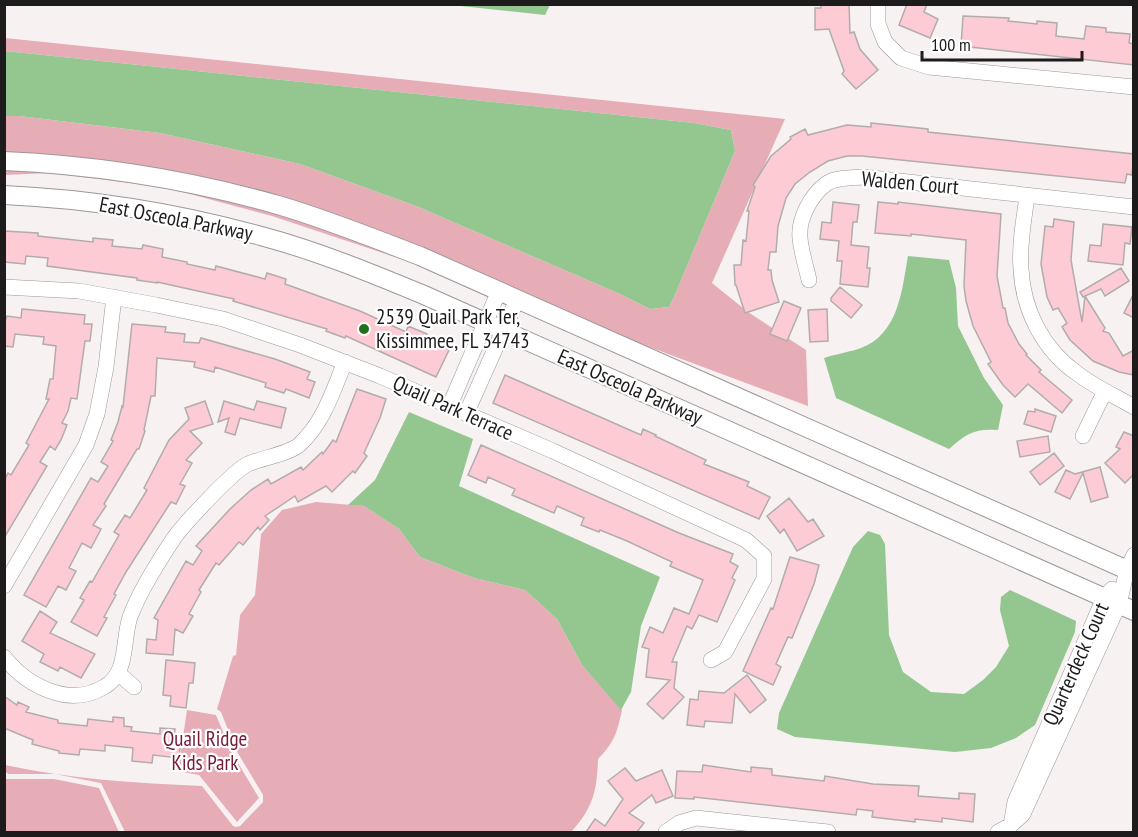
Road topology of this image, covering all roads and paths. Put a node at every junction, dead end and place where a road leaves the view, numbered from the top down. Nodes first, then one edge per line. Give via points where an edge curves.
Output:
1 (878, 4) edge
2 (1134, 87) edge
3 (4, 161) edge
4 (4, 195) edge
5 (1027, 196) junction
6 (1134, 207) edge
7 (809, 280) dead end
8 (4, 287) edge
9 (499, 291) junction
10 (114, 297) junction
11 (517, 300) junction
12 (486, 323) junction
13 (504, 330) junction
14 (345, 362) junction
15 (1105, 391) junction
16 (1134, 395) edge
17 (449, 407) junction
18 (1134, 407) edge
19 (466, 414) junction
20 (1083, 436) dead end
21 (1131, 566) edge
22 (4, 586) edge
23 (1119, 604) edge
24 (4, 657) edge
25 (711, 660) dead end
26 (117, 673) junction
27 (134, 687) dead end
28 (1004, 829) edge
29 (666, 832) edge
30 (828, 832) edge

1 - 2 street via 878,24 885,42 901,58 929,67
3 - 9 main road, East Osceola Parkway via 124,172 279,205 420,256
4 - 12 main road, East Osceola Parkway via 140,210 262,236 363,270
5 - 6 street, Walden Court
5 - 7 street, Walden Court via 863,177 827,183 808,204 801,223
5 - 15 street via 1021,269 1030,314 1054,352 1076,374
8 - 10 street, Quail Park Terrace
9 - 11 main road, East Osceola Parkway
9 - 12 street
10 - 14 street, Quail Park Terrace via 223,319
10 - 22 street via 106,367 86,445
11 - 13 street
11 - 21 main road, East Osceola Parkway
12 - 13 main road, East Osceola Parkway
12 - 17 street
13 - 19 street
13 - 23 main road, East Osceola Parkway
14 - 17 street, Quail Park Terrace
14 - 26 street via 321,421 297,447 246,465 175,537 129,619 123,660
15 - 16 street
15 - 18 street
15 - 20 street
17 - 19 street, Quail Park Terrace
19 - 25 street, Quail Park Terrace via 746,540 764,556 764,579 725,652
21 - 23 street, Quarterdeck Court
23 - 28 street, Quarterdeck Court
24 - 26 street via 29,681 55,693 89,695 106,686
26 - 27 street
29 - 30 street via 696,818

